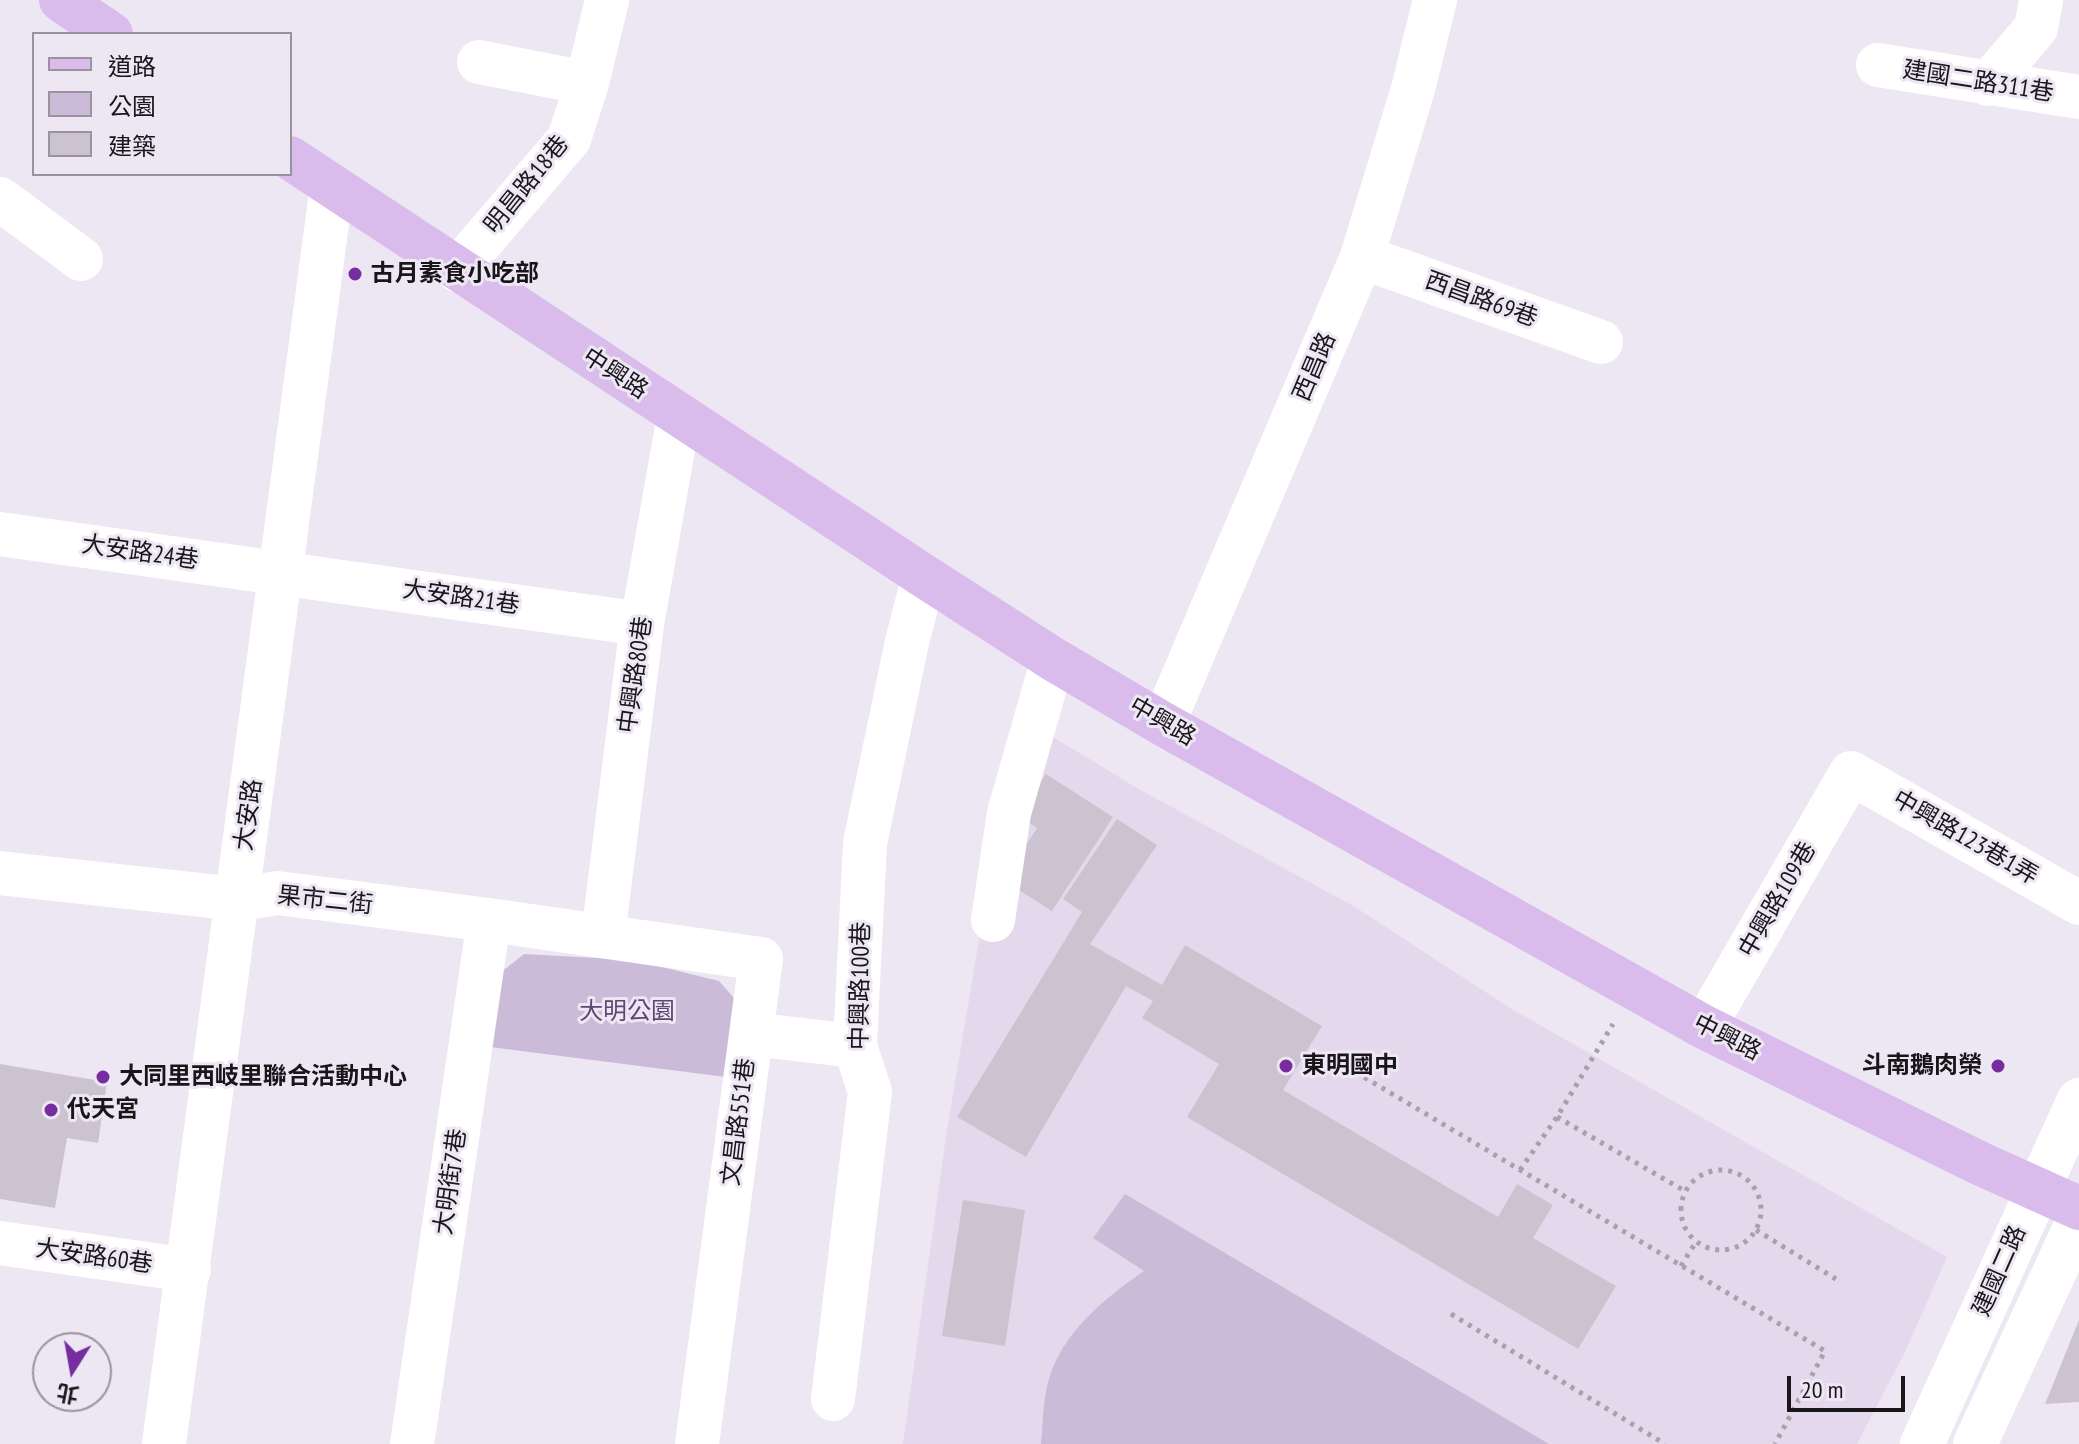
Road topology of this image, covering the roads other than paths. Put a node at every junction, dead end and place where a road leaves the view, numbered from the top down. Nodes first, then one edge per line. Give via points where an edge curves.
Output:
1 (61, 0) edge
2 (607, 0) edge
3 (1435, 0) edge
4 (2041, 0) edge
5 (108, 32) edge
6 (479, 62) dead end
7 (1878, 65) dead end
8 (587, 83) junction
9 (1988, 84) junction
10 (2079, 97) edge
11 (292, 159) edge
12 (332, 186) junction
13 (0, 199) edge
14 (1362, 257) junction
15 (81, 259) dead end
16 (457, 270) junction
17 (1601, 342) dead end
18 (679, 416) junction
19 (0, 534) edge
20 (281, 572) junction
21 (924, 576) junction
22 (642, 624) junction
23 (1053, 659) junction
24 (1163, 724) junction
25 (1851, 773) joint
26 (0, 873) edge
27 (238, 899) junction
28 (2079, 903) edge
29 (489, 920) junction
30 (993, 920) dead end
31 (603, 936) junction
32 (1704, 1027) junction
33 (751, 1034) junction
34 (855, 1046) junction
35 (2079, 1100) edge
36 (2037, 1190) junction
37 (2079, 1208) edge
38 (2079, 1219) edge
39 (0, 1243) edge
40 (189, 1270) junction
41 (833, 1399) dead end
42 (164, 1444) edge
43 (412, 1444) edge
44 (697, 1444) edge
45 (1922, 1444) edge
46 (1975, 1444) edge

1 - 5 main road
2 - 8 street, 明昌路18巷
3 - 14 street, 西昌路
4 - 9 street via 2036,28
6 - 8 street
7 - 9 street, 建國二路311巷
8 - 16 street, 明昌路18巷 via 569,139
9 - 10 street, 建國二路311巷
11 - 12 main road, 中興路
12 - 16 main road, 中興路
12 - 20 street, 大安路
13 - 15 street
14 - 17 street, 西昌路69巷
14 - 24 street, 西昌路
16 - 18 main road, 中興路
18 - 21 main road, 中興路
18 - 22 street, 中興路80巷
19 - 20 street, 大安路24巷
20 - 22 street, 大安路21巷
20 - 27 street, 大安路
21 - 23 main road, 中興路
21 - 34 street, 中興路100巷 via 865,843
22 - 31 street, 中興路80巷
23 - 24 main road, 中興路
23 - 30 street via 1009,813
24 - 32 main road, 中興路
25 - 28 street, 中興路123巷1弄
25 - 32 street, 中興路109巷
26 - 27 street, 果市二街
27 - 29 street, 果市二街 via 278,893
27 - 40 street, 大安路
29 - 31 street, 果市二街
29 - 43 street, 大明街7巷
31 - 33 street, 文昌路551巷 via 761,959
32 - 36 main road, 中興路
33 - 34 street
33 - 44 street, 文昌路551巷
34 - 41 street, 中興路100巷 via 870,1092
35 - 36 street, 建國二路
36 - 37 main road, 中興路
36 - 45 street, 建國二路
38 - 46 street, 建國二路
39 - 40 street, 大安路60巷
40 - 42 street, 大安路

